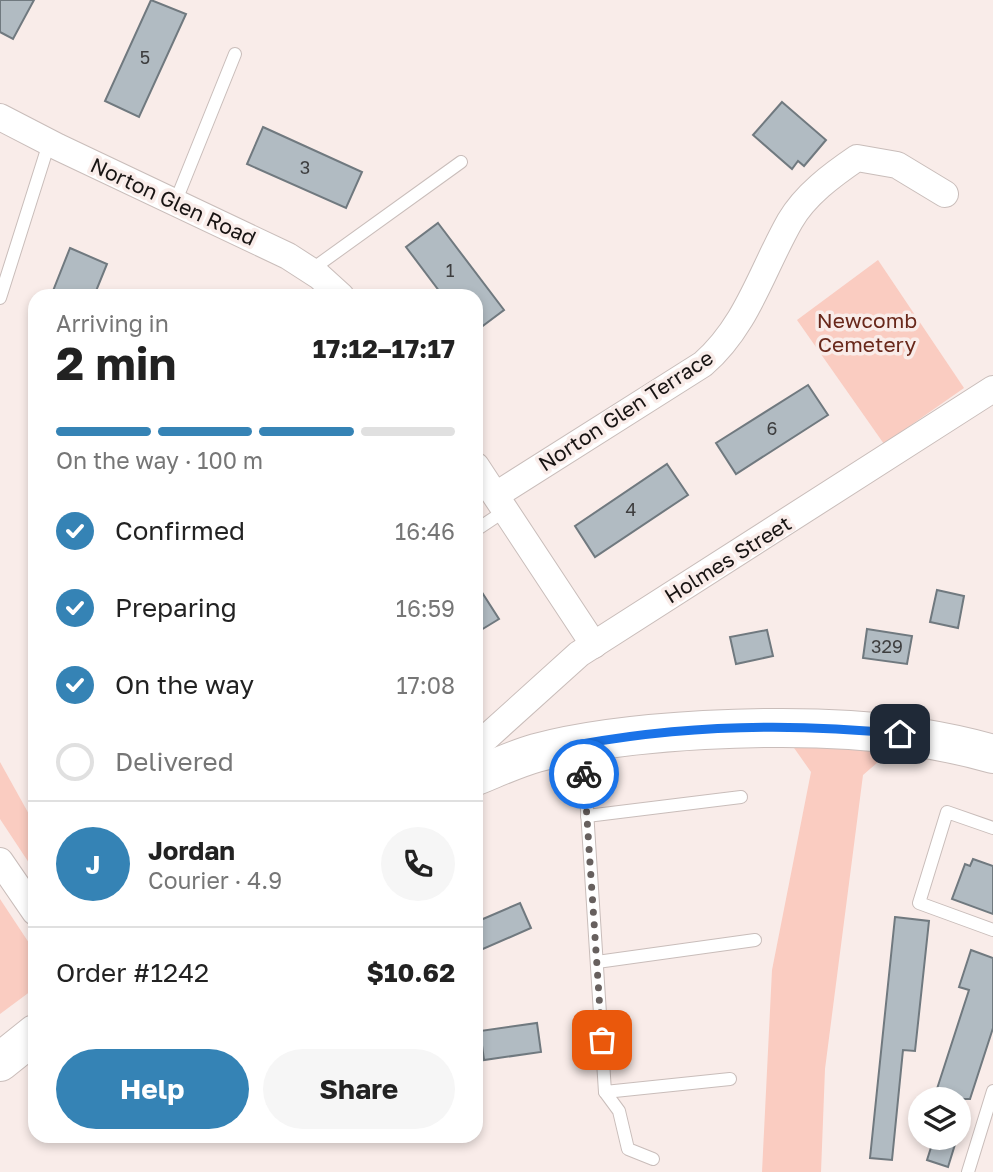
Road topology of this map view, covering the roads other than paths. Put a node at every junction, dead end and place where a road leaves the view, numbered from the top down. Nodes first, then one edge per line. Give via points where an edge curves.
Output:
1 (235, 54) dead end
2 (0, 117) edge
3 (49, 143) junction
4 (461, 162) dead end
5 (945, 194) dead end
6 (175, 203) junction
7 (310, 271) junction
8 (332, 289) edge
9 (0, 299) edge
10 (993, 389) edge
11 (483, 476) edge
12 (501, 503) junction
13 (483, 522) edge
14 (594, 645) junction
15 (483, 740) edge
16 (582, 744) junction
17 (993, 754) edge
18 (483, 773) edge
19 (741, 797) dead end
20 (587, 816) junction
21 (993, 828) edge
22 (0, 862) edge
23 (28, 902) edge
24 (993, 930) edge
25 (755, 940) dead end
26 (597, 962) junction
27 (28, 1040) edge
28 (0, 1062) edge
29 (730, 1079) dead end
30 (993, 1091) edge
31 (605, 1092) junction
32 (653, 1158) dead end
33 (968, 1172) edge

1 - 6 lane
2 - 3 street, Norton Glen Road
3 - 6 street, Norton Glen Road
3 - 9 lane
4 - 7 lane
5 - 12 street, Norton Glen Terrace via 897,165 857,158 835,173 791,219 747,308 719,350
6 - 7 street, Norton Glen Road
7 - 8 street, Norton Glen Road
10 - 14 street, Holmes Street
11 - 12 street
12 - 13 lane
12 - 14 street
14 - 15 street, Holmes Street
16 - 17 highway via 671,732 834,728 900,734
16 - 18 highway via 536,753
16 - 20 lane
19 - 20 lane
20 - 26 lane
21 - 24 lane via 947,812 919,903
22 - 23 street
25 - 26 lane
26 - 31 lane
27 - 28 highway
29 - 31 lane
30 - 33 lane
31 - 32 lane via 619,1111 628,1149

